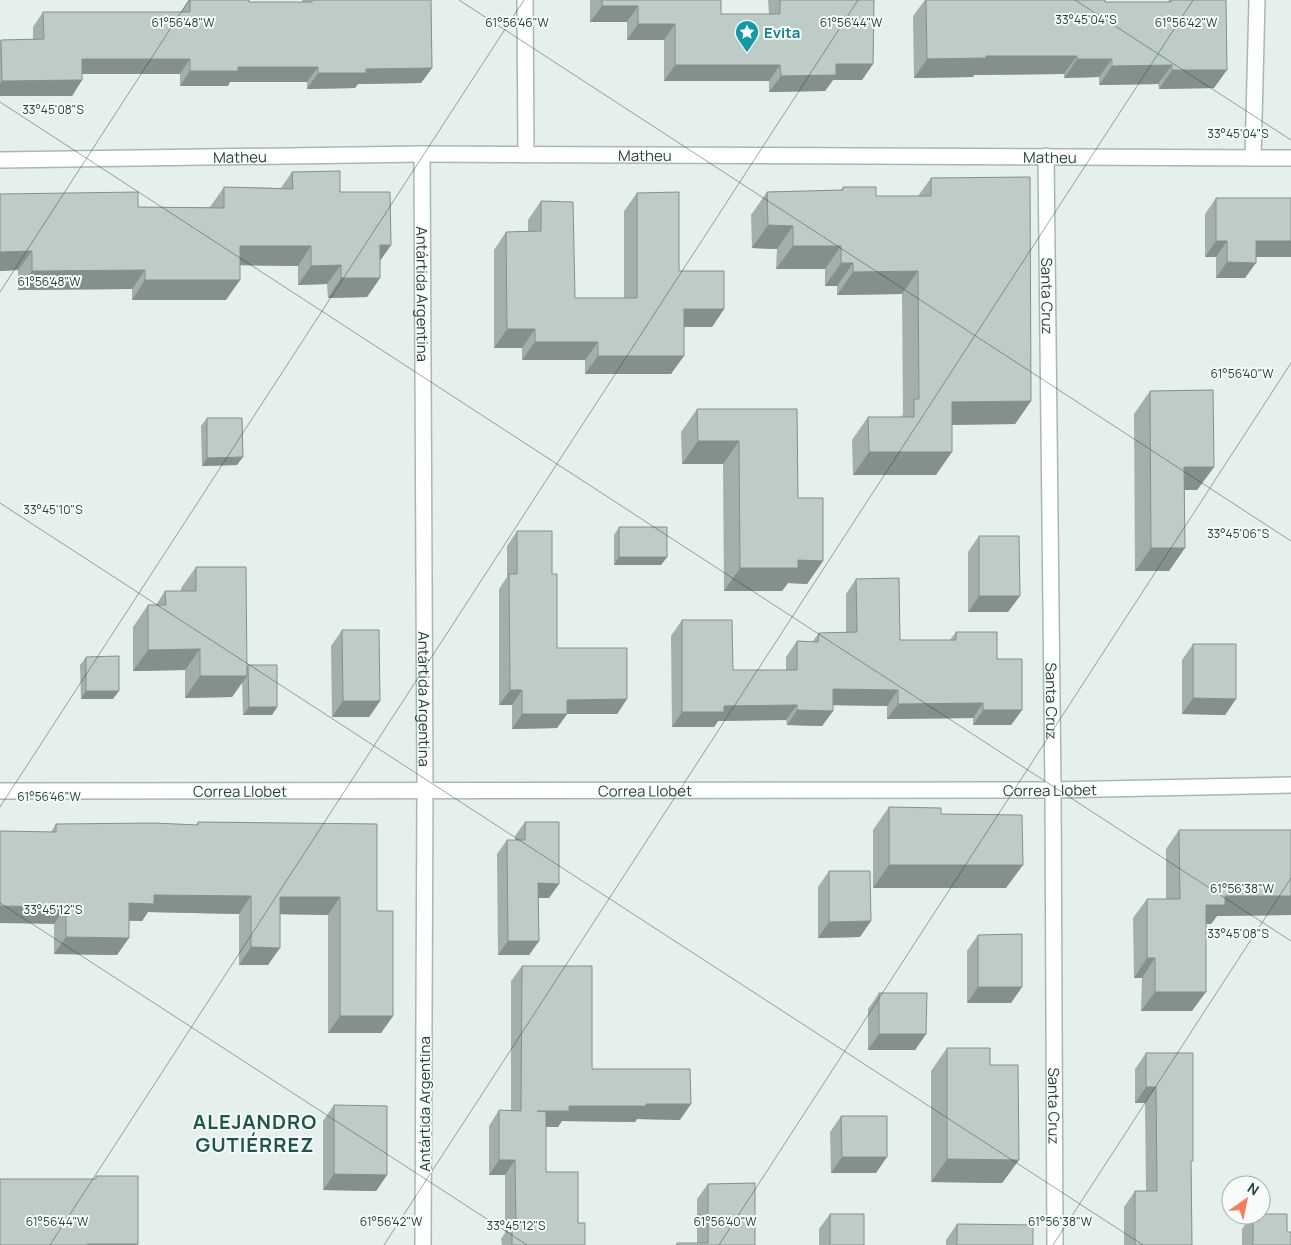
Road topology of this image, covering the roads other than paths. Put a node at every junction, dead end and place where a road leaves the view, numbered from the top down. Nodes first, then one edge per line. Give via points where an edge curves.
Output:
1 (525, 0) edge
2 (1257, 0) edge
3 (422, 154) junction
4 (526, 154) junction
5 (1046, 156) junction
6 (1253, 158) junction
7 (1291, 158) edge
8 (0, 160) edge
9 (1291, 785) edge
10 (426, 789) junction
11 (1053, 790) junction
12 (0, 791) edge
13 (423, 1245) edge
14 (1056, 1245) edge

1 - 4 street
2 - 6 street
3 - 4 street, Matheu
3 - 8 street, Matheu
3 - 10 street, Antártida Argentina
4 - 5 street, Matheu
5 - 6 street, Matheu
5 - 11 street, Santa Cruz
6 - 7 street, Matheu
9 - 11 street, Correa Llobet
10 - 11 street, Correa Llobet
10 - 12 street, Correa Llobet
10 - 13 street, Antártida Argentina
11 - 14 street, Santa Cruz

